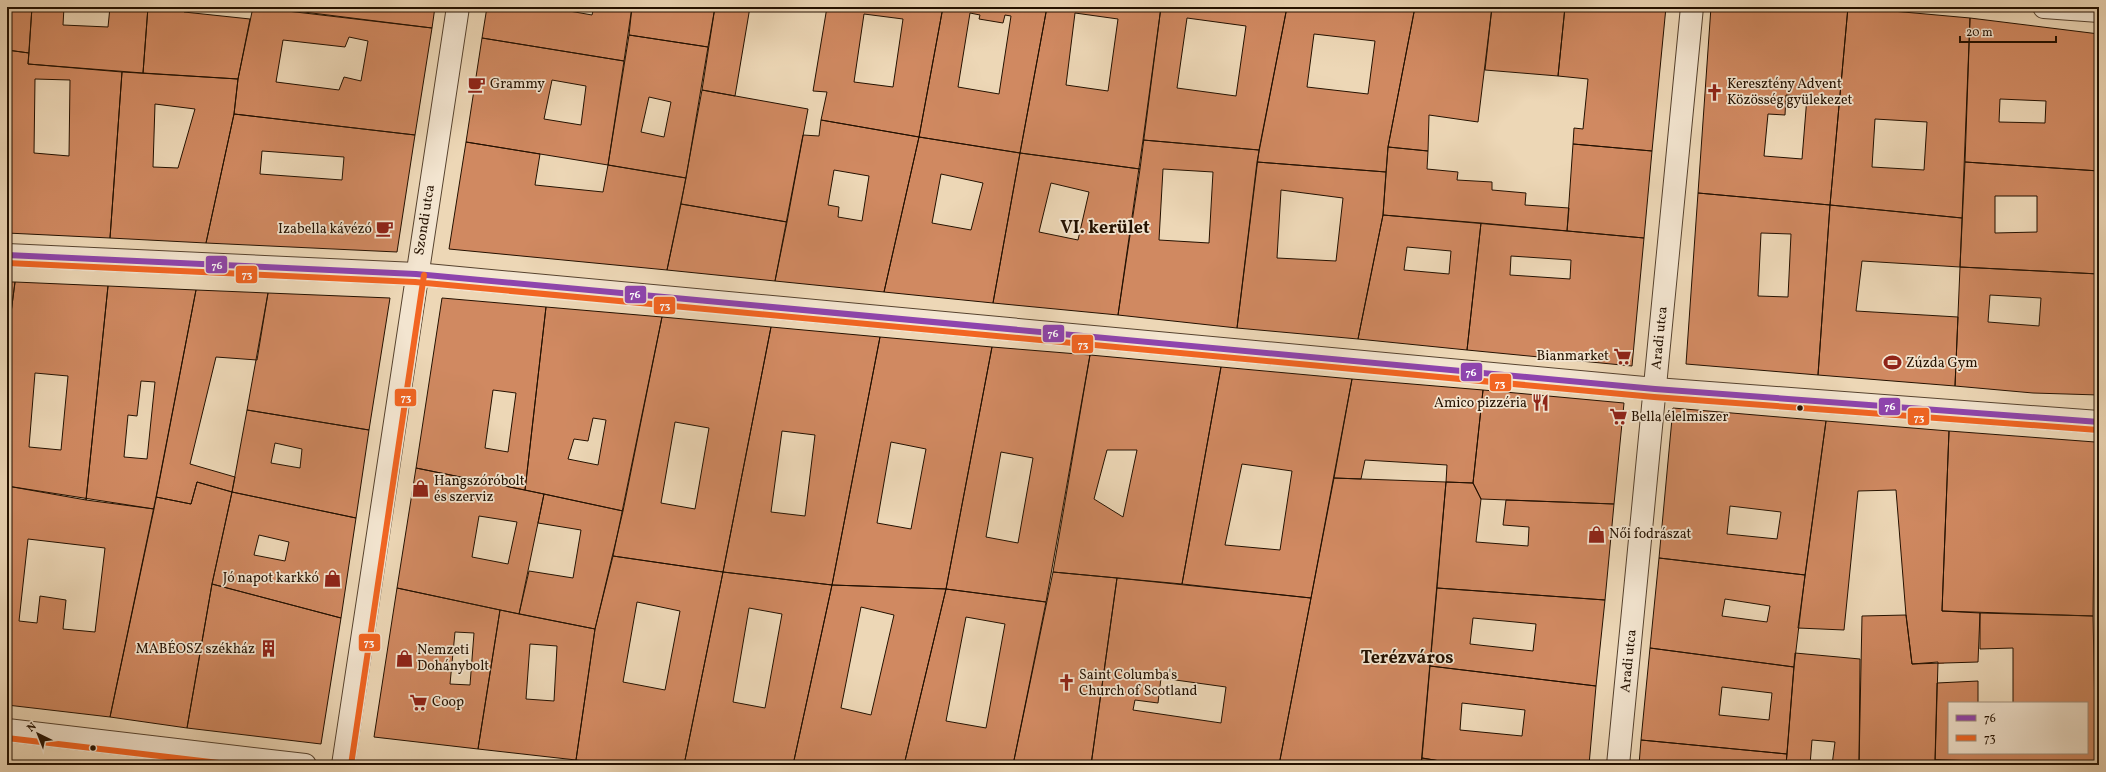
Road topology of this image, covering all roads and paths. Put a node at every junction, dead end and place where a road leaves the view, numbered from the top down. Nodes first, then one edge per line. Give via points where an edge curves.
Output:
1 (458, 7) edge
2 (1692, 7) edge
3 (2044, 7) edge
4 (2099, 12) edge
5 (7, 255) edge
6 (416, 274) junction
7 (1655, 389) junction
8 (2099, 422) edge
9 (7, 730) edge
10 (305, 765) edge
11 (343, 765) edge
12 (1618, 765) edge

1 - 6 street, Szondi utca
2 - 7 street, Aradi utca
3 - 4 street
5 - 6 street
6 - 7 street
6 - 11 street, Szondi utca
7 - 8 street
7 - 12 street, Aradi utca
9 - 10 street

